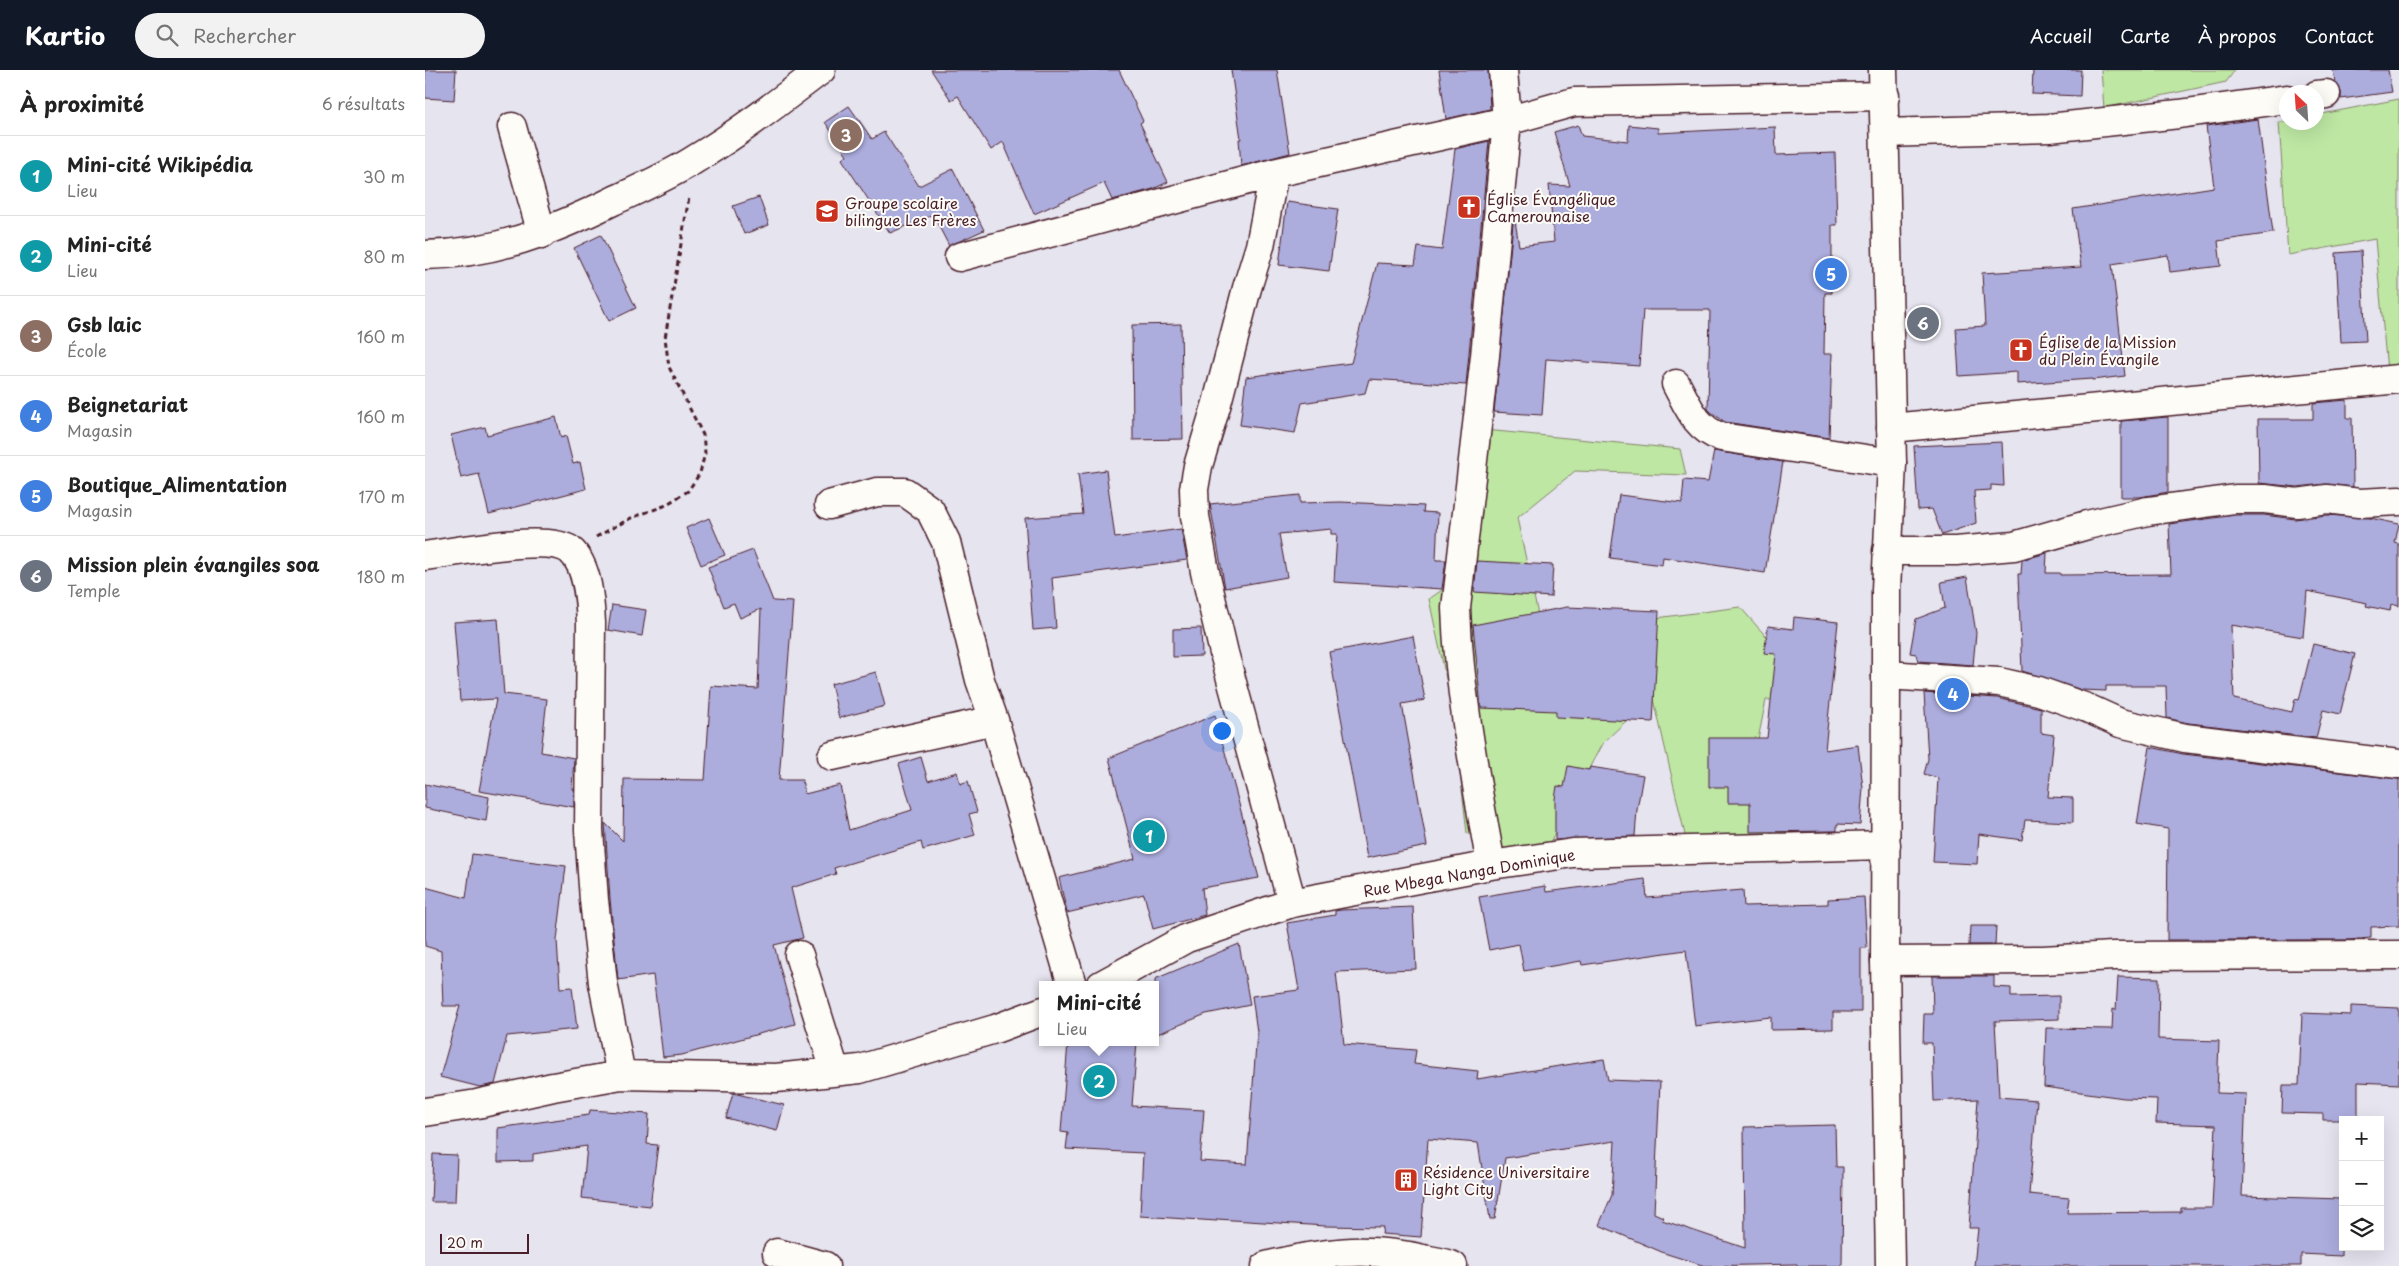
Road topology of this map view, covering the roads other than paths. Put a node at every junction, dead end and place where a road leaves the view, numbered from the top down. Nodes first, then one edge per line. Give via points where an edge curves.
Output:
1 (821, 70) edge
2 (1503, 70) edge
3 (1884, 83) edge
4 (2279, 100) edge
5 (1507, 121) junction
6 (512, 127) dead end
7 (1885, 133) junction
8 (1274, 173) junction
9 (542, 234) junction
10 (425, 255) edge
11 (959, 257) dead end
12 (2399, 379) edge
13 (1676, 384) dead end
14 (1891, 428) junction
15 (1892, 463) junction
16 (2399, 501) edge
17 (829, 505) dead end
18 (1887, 551) junction
19 (425, 556) edge
20 (1886, 675) junction
21 (994, 720) junction
22 (832, 756) dead end
23 (2399, 764) edge
24 (1886, 846) junction
25 (1491, 865) junction
26 (1292, 903) junction
27 (799, 955) dead end
28 (2399, 955) edge
29 (1885, 961) junction
30 (1071, 981) edge
31 (1108, 981) edge
32 (1039, 1012) edge
33 (835, 1071) junction
34 (621, 1074) junction
35 (425, 1112) edge
36 (777, 1253) dead end
37 (825, 1266) edge
38 (1266, 1266) edge
39 (1453, 1266) edge
40 (1890, 1266) edge

1 - 9 street via 695,160
2 - 5 street
3 - 5 street via 1574,102
3 - 7 street
4 - 7 street via 2049,128
5 - 8 street
5 - 25 street via 1485,356 1456,608 1457,648 1471,757
6 - 9 street
7 - 14 street
8 - 11 street
8 - 26 street via 1261,246 1194,489 1195,516 1205,572 1224,653
9 - 10 street via 493,247
12 - 14 street
13 - 15 street via 1707,432 1721,437
14 - 15 street
15 - 18 street
16 - 18 street via 2359,503 2327,499 2297,503 2235,499 2148,511 2014,546 1956,551
17 - 21 street via 877,492 905,492 930,510 946,542 980,680
18 - 20 street
19 - 34 street via 525,543 550,544 570,550 583,572 591,623 589,830 593,900 603,983
20 - 23 street via 1999,682 2055,696 2120,723 2185,738
20 - 24 street
21 - 22 street
21 - 30 street
24 - 25 street, Rue Mbega Nanga Dominique via 1582,853
24 - 29 street
25 - 26 street, Rue Mbega Nanga Dominique
26 - 31 street, Rue Mbega Nanga Dominique via 1187,938
27 - 33 street
28 - 29 street
29 - 40 street
32 - 33 street via 908,1056
33 - 34 street via 776,1078
34 - 35 street
36 - 37 street
38 - 39 street via 1345,1251 1396,1252

